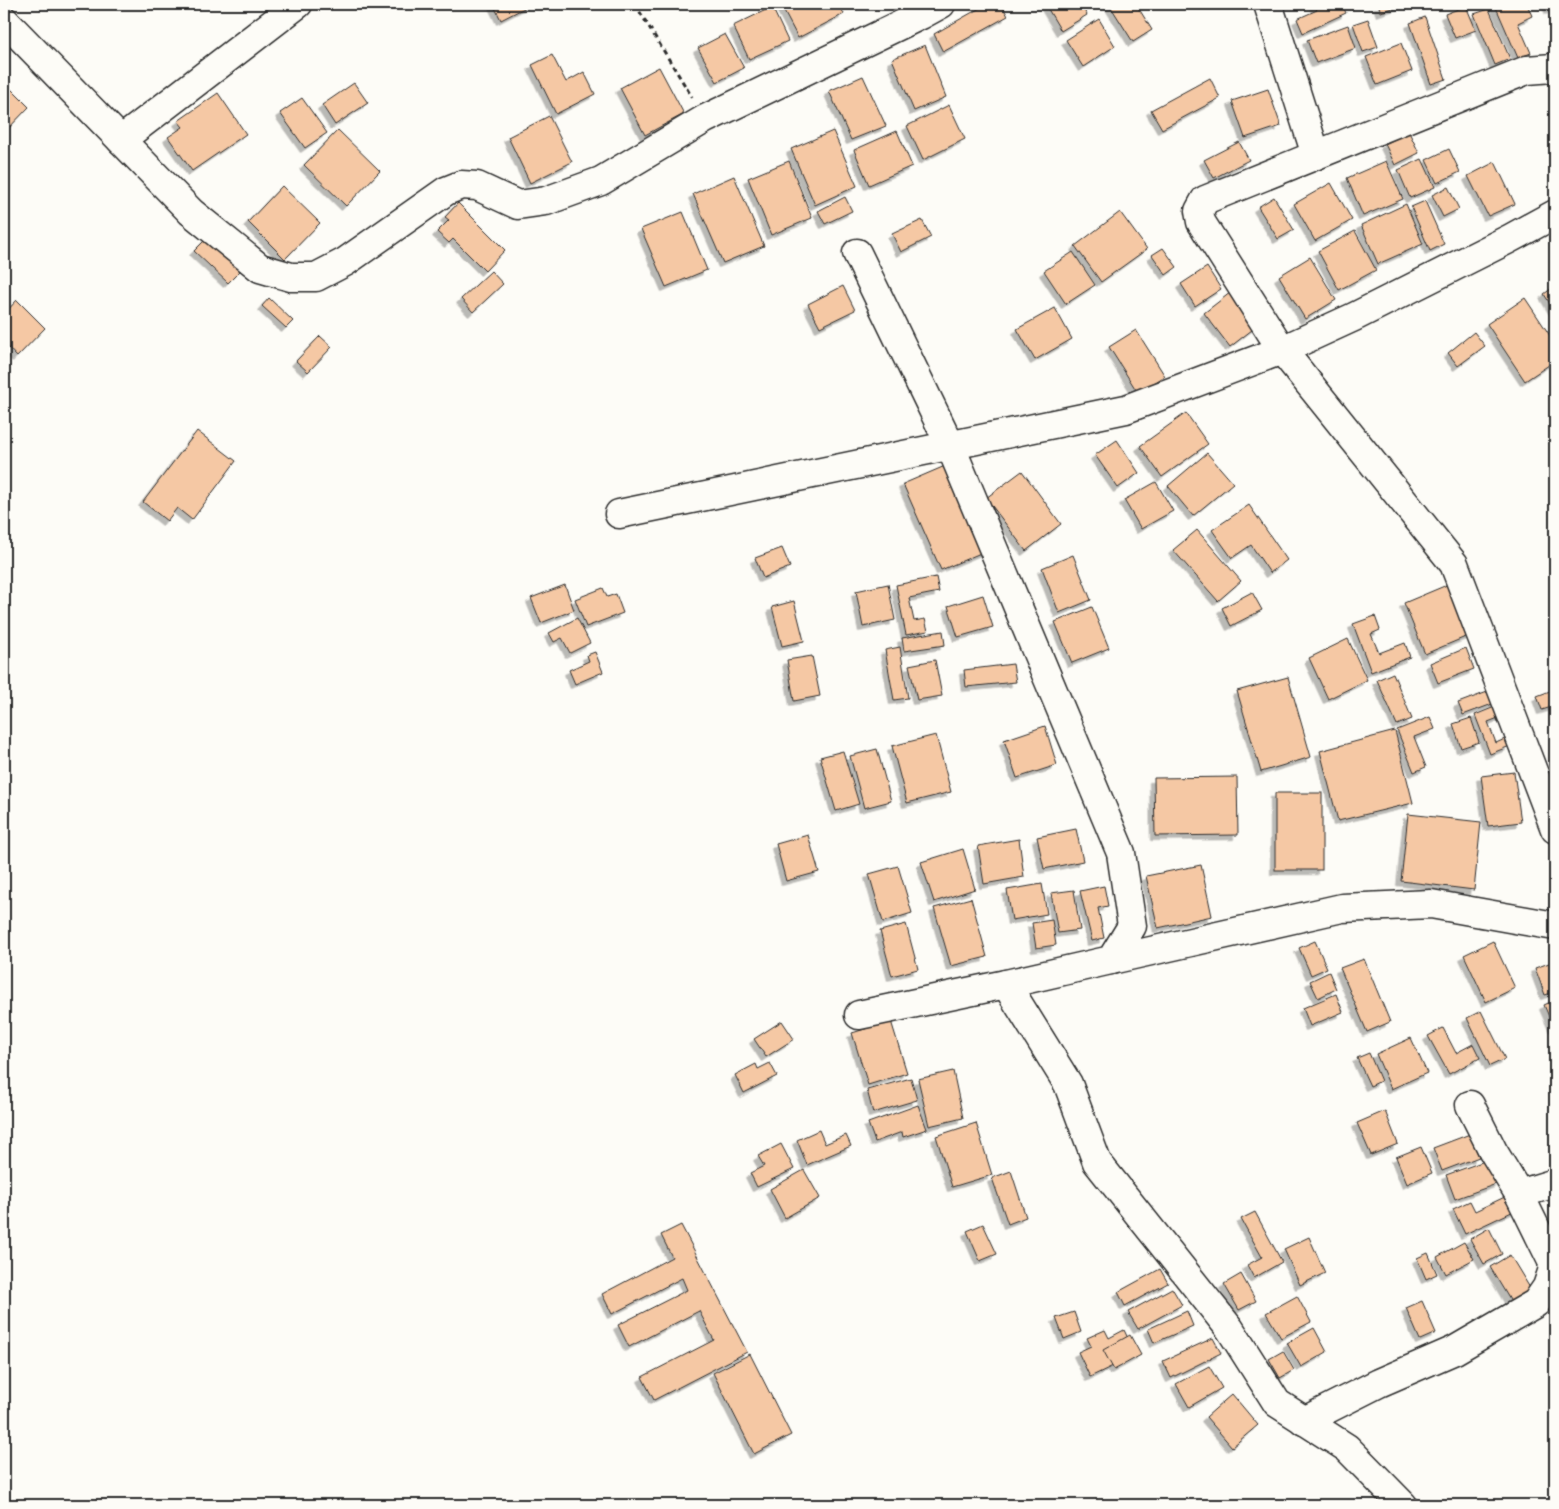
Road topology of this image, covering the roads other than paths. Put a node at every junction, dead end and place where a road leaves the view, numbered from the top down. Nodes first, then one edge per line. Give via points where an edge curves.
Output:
1 (298, 4) edge
2 (1268, 4) edge
3 (926, 8) edge
4 (4, 20) edge
5 (1555, 70) edge
6 (121, 140) junction
7 (1316, 155) junction
8 (1555, 214) edge
9 (857, 253) dead end
10 (1282, 350) junction
11 (950, 445) junction
12 (619, 514) dead end
13 (1555, 829) edge
14 (1555, 926) edge
15 (1110, 960) junction
16 (1006, 984) junction
17 (858, 1015) dead end
18 (1470, 1105) dead end
19 (1555, 1183) edge
20 (1519, 1194) junction
21 (1304, 1421) junction
22 (1404, 1505) edge

1 - 6 street
2 - 7 street
3 - 6 street via 705,118 601,181 546,201 518,205 477,186 461,185 446,191 345,262 316,278 291,277 260,268 191,212
4 - 6 street
5 - 7 street via 1527,70
7 - 10 street via 1205,200 1199,211 1201,222
8 - 10 street via 1354,317
9 - 11 street
10 - 11 street via 1126,409
10 - 13 street via 1454,564
11 - 12 street
11 - 15 street via 1120,853 1132,926
14 - 15 street via 1430,904 1342,908
15 - 16 street
16 - 17 street
16 - 21 street via 1068,1084 1097,1162 1230,1329 1277,1403
18 - 20 street
19 - 20 street
20 - 21 street via 1553,1262 1546,1287 1536,1303 1455,1350
21 - 22 street via 1347,1448

